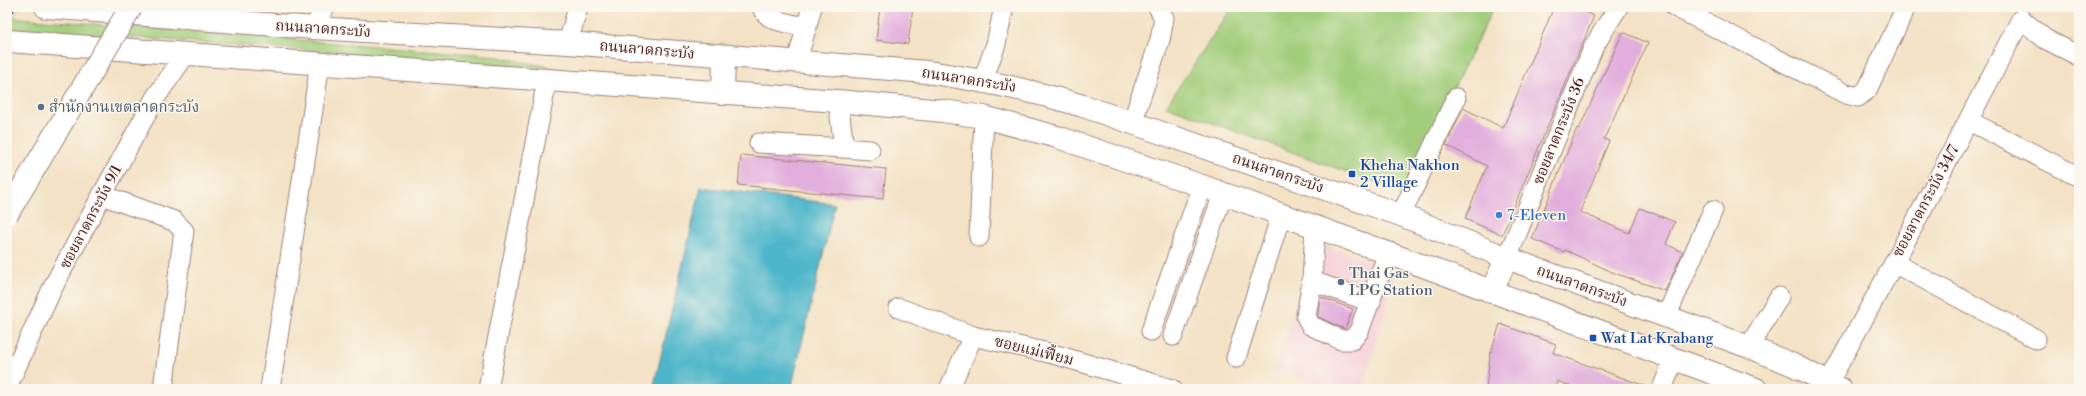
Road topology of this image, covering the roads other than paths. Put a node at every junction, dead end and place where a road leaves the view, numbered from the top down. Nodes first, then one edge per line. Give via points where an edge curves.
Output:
1 (46, 7) edge
2 (131, 7) edge
3 (325, 7) edge
4 (578, 7) edge
5 (762, 7) edge
6 (812, 7) edge
7 (1004, 7) edge
8 (1618, 7) edge
9 (1675, 7) edge
10 (1902, 8) edge
11 (1163, 10) edge
12 (2025, 13) edge
13 (229, 14) edge
14 (807, 27) junction
15 (314, 28) junction
16 (7, 41) edge
17 (568, 43) junction
18 (186, 54) junction
19 (724, 56) junction
20 (2079, 56) edge
21 (797, 61) junction
22 (320, 64) junction
23 (547, 80) junction
24 (983, 80) junction
25 (723, 94) junction
26 (1456, 98) dead end
27 (838, 101) junction
28 (984, 117) junction
29 (1969, 121) junction
30 (1132, 123) junction
31 (758, 143) dead end
32 (844, 148) junction
33 (870, 150) dead end
34 (2079, 177) edge
35 (1202, 186) junction
36 (1222, 194) junction
37 (102, 195) junction
38 (1712, 210) dead end
39 (7, 214) edge
40 (1281, 215) junction
41 (1401, 215) junction
42 (1315, 228) junction
43 (979, 237) dead end
44 (1388, 253) junction
45 (1507, 258) junction
46 (1894, 263) junction
47 (1312, 281) junction
48 (1491, 292) junction
49 (1779, 297) dead end
50 (1371, 302) junction
51 (898, 308) dead end
52 (1666, 316) junction
53 (1151, 331) dead end
54 (973, 336) junction
55 (1173, 336) dead end
56 (2036, 339) dead end
57 (1749, 347) junction
58 (1236, 358) dead end
59 (1674, 358) junction
60 (1835, 386) edge
61 (7, 388) edge
62 (163, 389) edge
63 (270, 389) edge
64 (488, 389) edge
65 (949, 389) edge
66 (1172, 389) edge
67 (1662, 389) edge
68 (1756, 389) edge

1 - 13 main road, ถนนลาดกระบัง
2 - 39 main road, bridge
3 - 15 street
4 - 17 street
5 - 14 street via 769,18
6 - 14 street
7 - 24 street via 996,44
8 - 45 street, ซอยลาดกระบัง 36 via 1594,46
9 - 10 street via 1846,94 1858,97 1867,90
11 - 30 street via 1160,40
12 - 20 street, ซอยลาดกระบัง 34/7 via 2046,39
12 - 29 street, ซอยลาดกระบัง 34/7
13 - 15 main road, ถนนลาดกระบัง
14 - 21 street
15 - 17 main road, ถนนลาดกระบัง
16 - 18 main road
17 - 19 main road, ถนนลาดกระบัง
18 - 22 main road
18 - 37 street, ซอยลาดกระบัง 9/1 via 155,98
19 - 21 main road, ถนนลาดกระบัง
19 - 25 main road
21 - 24 main road, ถนนลาดกระบัง via 927,72
22 - 23 main road
22 - 63 street
23 - 25 main road
23 - 64 street
24 - 30 main road, ถนนลาดกระบัง via 1035,91
25 - 27 main road
26 - 41 street
27 - 28 main road
27 - 32 street
28 - 35 main road via 1057,137
28 - 43 street
29 - 34 street
29 - 46 street, ซอยลาดกระบัง 34/7
30 - 41 main road, ถนนลาดกระบัง
31 - 32 street
32 - 33 street
35 - 36 main road
35 - 53 street
36 - 40 main road
36 - 55 street
37 - 61 street, ซอยลาดกระบัง 9/1 via 53,287
37 - 62 street via 174,221 184,231
38 - 52 street
40 - 42 main road
40 - 58 street
41 - 45 main road, ถนนลาดกระบัง
42 - 44 main road
42 - 47 street
44 - 48 main road
44 - 50 street
45 - 48 main road
45 - 52 main road, ถนนลาดกระบัง
46 - 56 street
46 - 60 street, ซอยลาดกระบัง 34/7
47 - 50 street
47 - 50 street via 1306,321 1341,340 1352,340 1359,331
48 - 59 main road
49 - 57 street
51 - 54 street, ซอยแม่เฟี้ยม
52 - 57 main road, ถนนลาดกระบัง
54 - 65 street
54 - 66 street, ซอยแม่เฟี้ยม via 1054,354
57 - 60 main road, ถนนลาดกระบัง
59 - 67 street
59 - 68 main road

